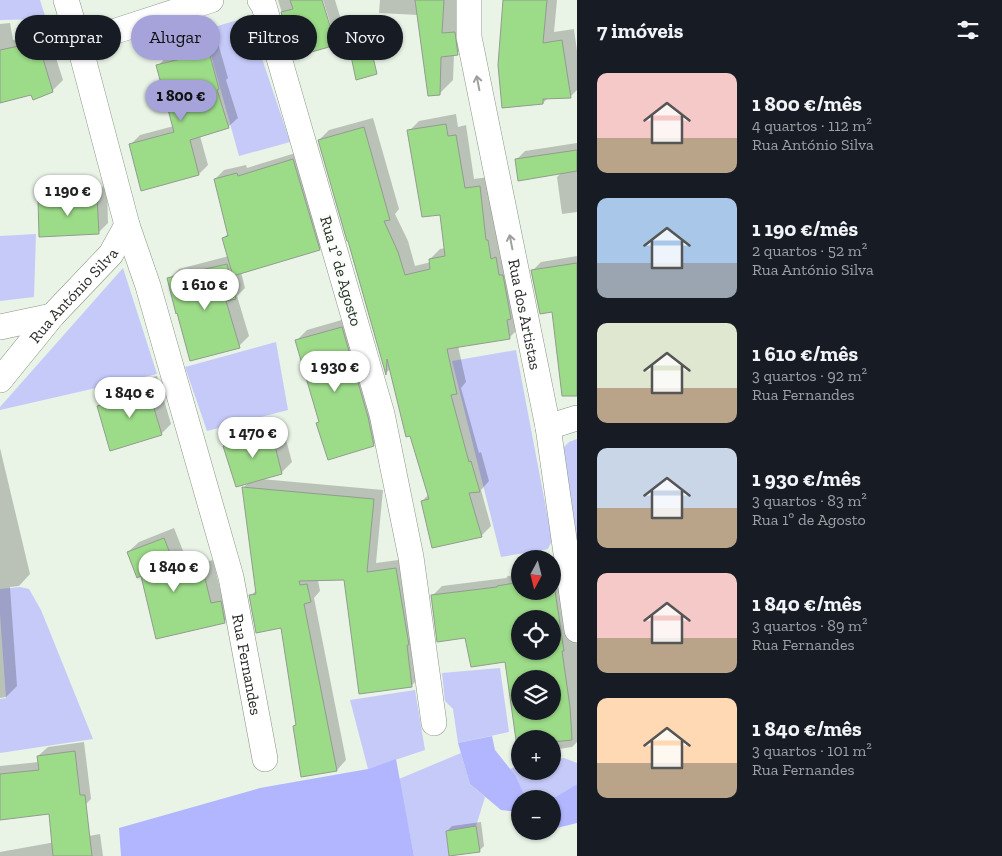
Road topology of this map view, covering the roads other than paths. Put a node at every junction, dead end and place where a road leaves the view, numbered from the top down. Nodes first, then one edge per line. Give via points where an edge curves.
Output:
1 (66, 0) edge
2 (211, 0) edge
3 (260, 0) edge
4 (469, 0) edge
5 (71, 15) edge
6 (121, 29) edge
7 (83, 60) edge
8 (126, 226) junction
9 (52, 316) junction
10 (0, 327) edge
11 (0, 380) edge
12 (577, 418) edge
13 (548, 427) junction
14 (577, 630) edge
15 (434, 723) dead end
16 (265, 760) dead end

1 - 5 street
2 - 6 street
3 - 15 street, Rua 1º de Agosto via 382,414 411,557
13 -> 4 street, Rua dos Artistas via 469,37
7 - 8 street
8 - 9 street, Rua António Silva via 111,254
8 - 16 street, Rua Fernandes via 148,286 231,578
9 - 10 street
9 - 11 street, Rua António Silva
12 - 13 street
13 - 14 street, Rua dos Artistas

